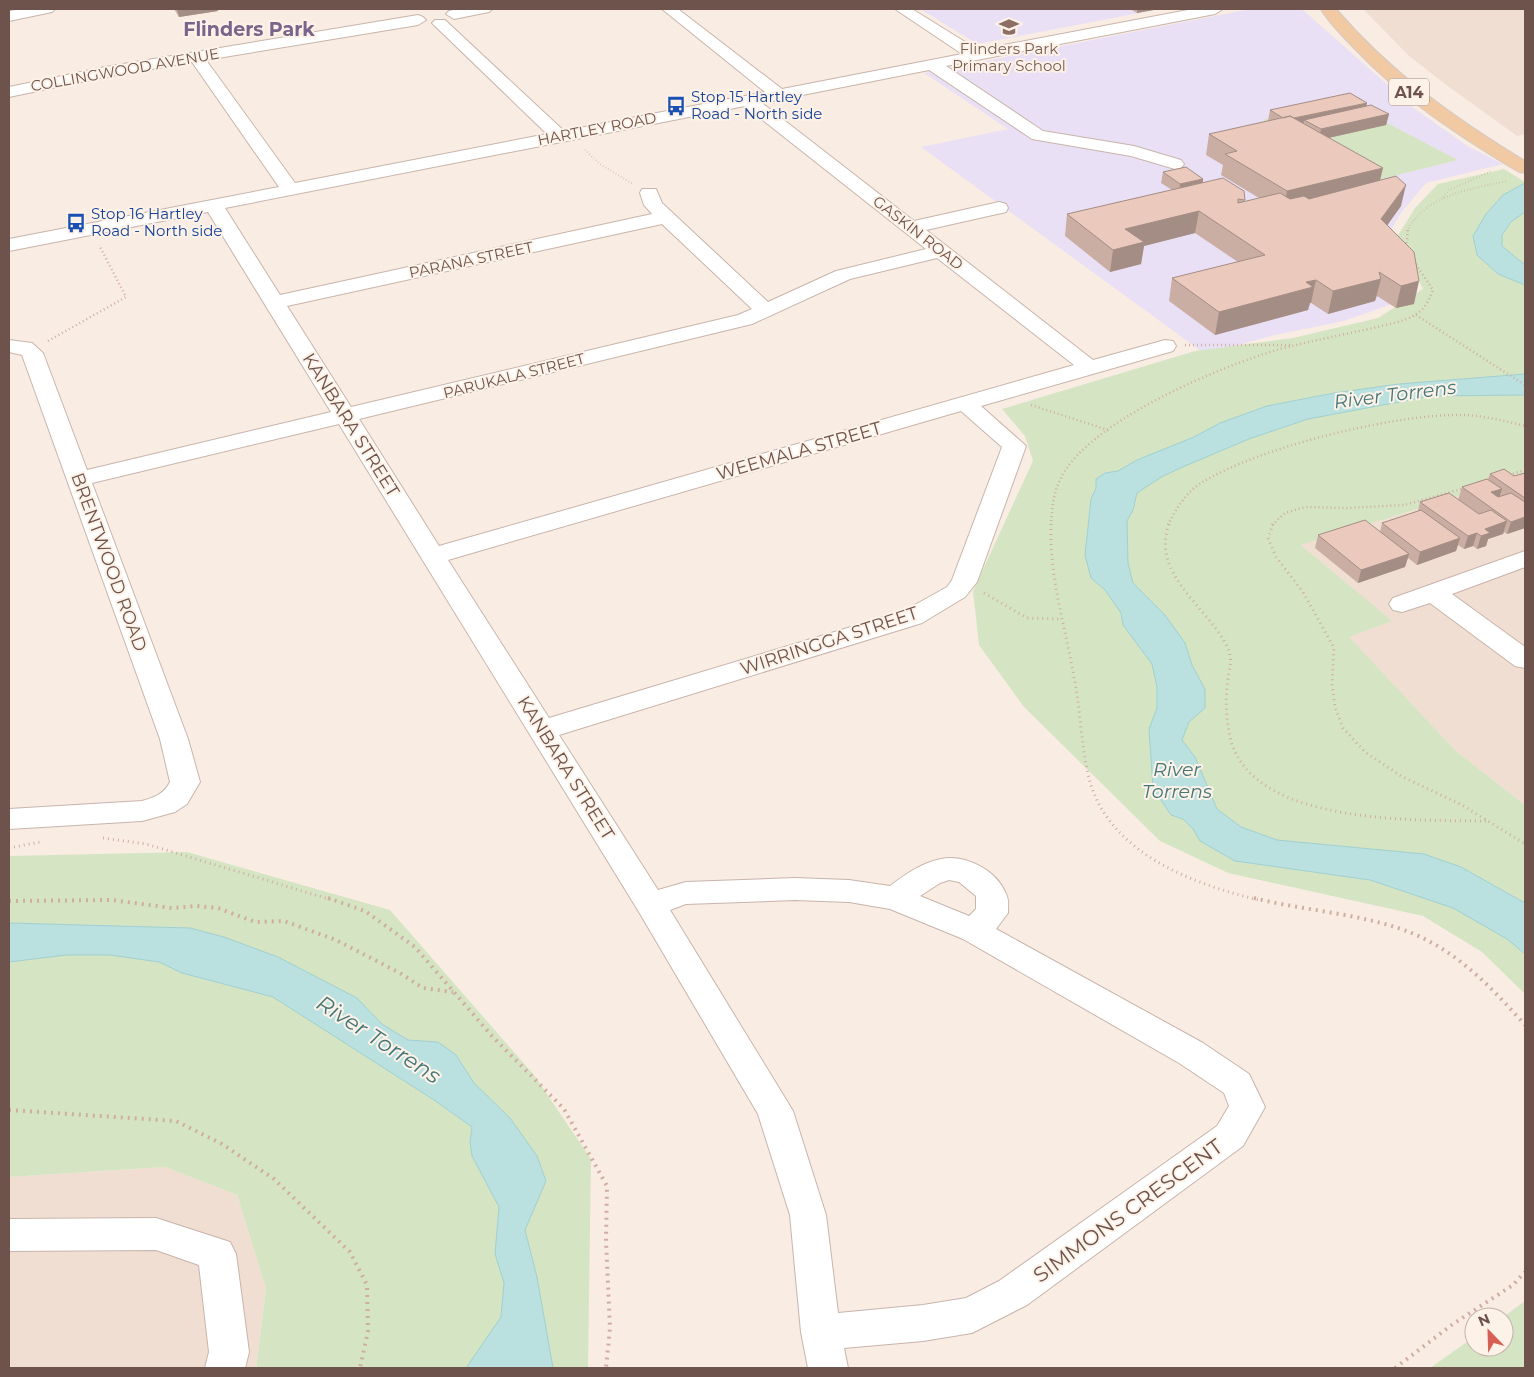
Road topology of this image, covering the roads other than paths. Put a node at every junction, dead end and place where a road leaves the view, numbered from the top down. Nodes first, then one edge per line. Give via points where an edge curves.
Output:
1 (47, 9) edge
2 (484, 9) edge
3 (668, 9) edge
4 (902, 9) edge
5 (1215, 9) edge
6 (1315, 9) edge
7 (1336, 11) edge
8 (9, 16) edge
9 (447, 18) junction
10 (973, 54) junction
11 (196, 57) junction
12 (930, 63) junction
13 (9, 92) edge
14 (777, 94) junction
15 (747, 99) junction
16 (563, 135) junction
17 (1525, 156) edge
18 (1175, 164) dead end
19 (1520, 174) edge
20 (290, 189) junction
21 (648, 193) road end
22 (213, 204) junction
23 (999, 208) dead end
24 (666, 217) junction
25 (9, 225) edge
26 (911, 227) junction
27 (12, 244) edge
28 (941, 251) junction
29 (276, 302) junction
30 (766, 311) junction
31 (9, 346) edge
32 (1165, 346) road end
33 (1089, 368) junction
34 (965, 403) junction
35 (345, 416) junction
36 (79, 479) junction
37 (433, 556) junction
38 (1525, 558) edge
39 (1433, 593) junction
40 (1402, 604) dead end
41 (1525, 660) edge
42 (542, 730) junction
43 (9, 820) edge
44 (895, 898) junction
45 (650, 904) junction
46 (974, 931) junction
47 (9, 1235) edge
48 (822, 1332) junction
49 (225, 1368) edge
50 (828, 1368) edge

1 - 8 street
2 - 9 street
3 - 14 street
4 - 10 street
5 - 10 street, HARTLEY ROAD
6 - 7 main road
7 - 17 main road, A14 via 1419,82
7 - 19 main road, A14 via 1364,50 1416,98
9 - 11 street, COLLINGWOOD AVENUE
9 - 16 street
10 - 12 street, HARTLEY ROAD
11 - 13 street, COLLINGWOOD AVENUE
11 - 20 street
12 - 14 street, HARTLEY ROAD
12 - 18 street via 1038,135 1134,151
14 - 15 street, HARTLEY ROAD
15 - 16 street, HARTLEY ROAD
15 - 26 street, GASKIN ROAD
16 - 20 street, HARTLEY ROAD
20 - 22 street, HARTLEY ROAD
21 - 24 street via 653,204
22 - 27 street, HARTLEY ROAD
22 - 29 street, KANBARA STREET
23 - 26 street
24 - 29 street, PARANA STREET
24 - 30 street
25 - 27 street
26 - 28 street, GASKIN ROAD
28 - 30 street, PARUKALA STREET via 843,275
28 - 33 street, GASKIN ROAD
29 - 35 street, KANBARA STREET
30 - 35 street, PARUKALA STREET via 745,320
31 - 36 street, BRENTWOOD ROAD via 29,348 32,353
32 - 33 street, WEEMALA STREET
33 - 34 street, WEEMALA STREET
34 - 37 street, WEEMALA STREET
34 - 42 street, WIRRINGGA STREET via 1014,446 964,582 956,592 913,617
35 - 36 street, PARUKALA STREET
35 - 37 street, KANBARA STREET
36 - 43 street, BRENTWOOD ROAD via 174,739 185,782 177,796 165,804 142,811
37 - 42 street, KANBARA STREET
38 - 39 street
39 - 40 street
39 - 41 street
42 - 45 street, KANBARA STREET
44 - 45 street, SIMMONS CRESCENT via 849,891 795,889 686,893
44 - 46 street, SIMMONS CRESCENT
44 - 46 street via 923,878 942,870 963,871 981,882 992,895 992,914
45 - 48 street, KANBARA STREET via 774,1110 808,1215
46 - 48 street, SIMMONS CRESCENT via 1191,1053 1237,1084 1247,1107 1230,1136 1014,1293 997,1302 972,1315
47 - 49 street via 156,1234 217,1254 229,1352
48 - 50 street, KANBARA STREET

